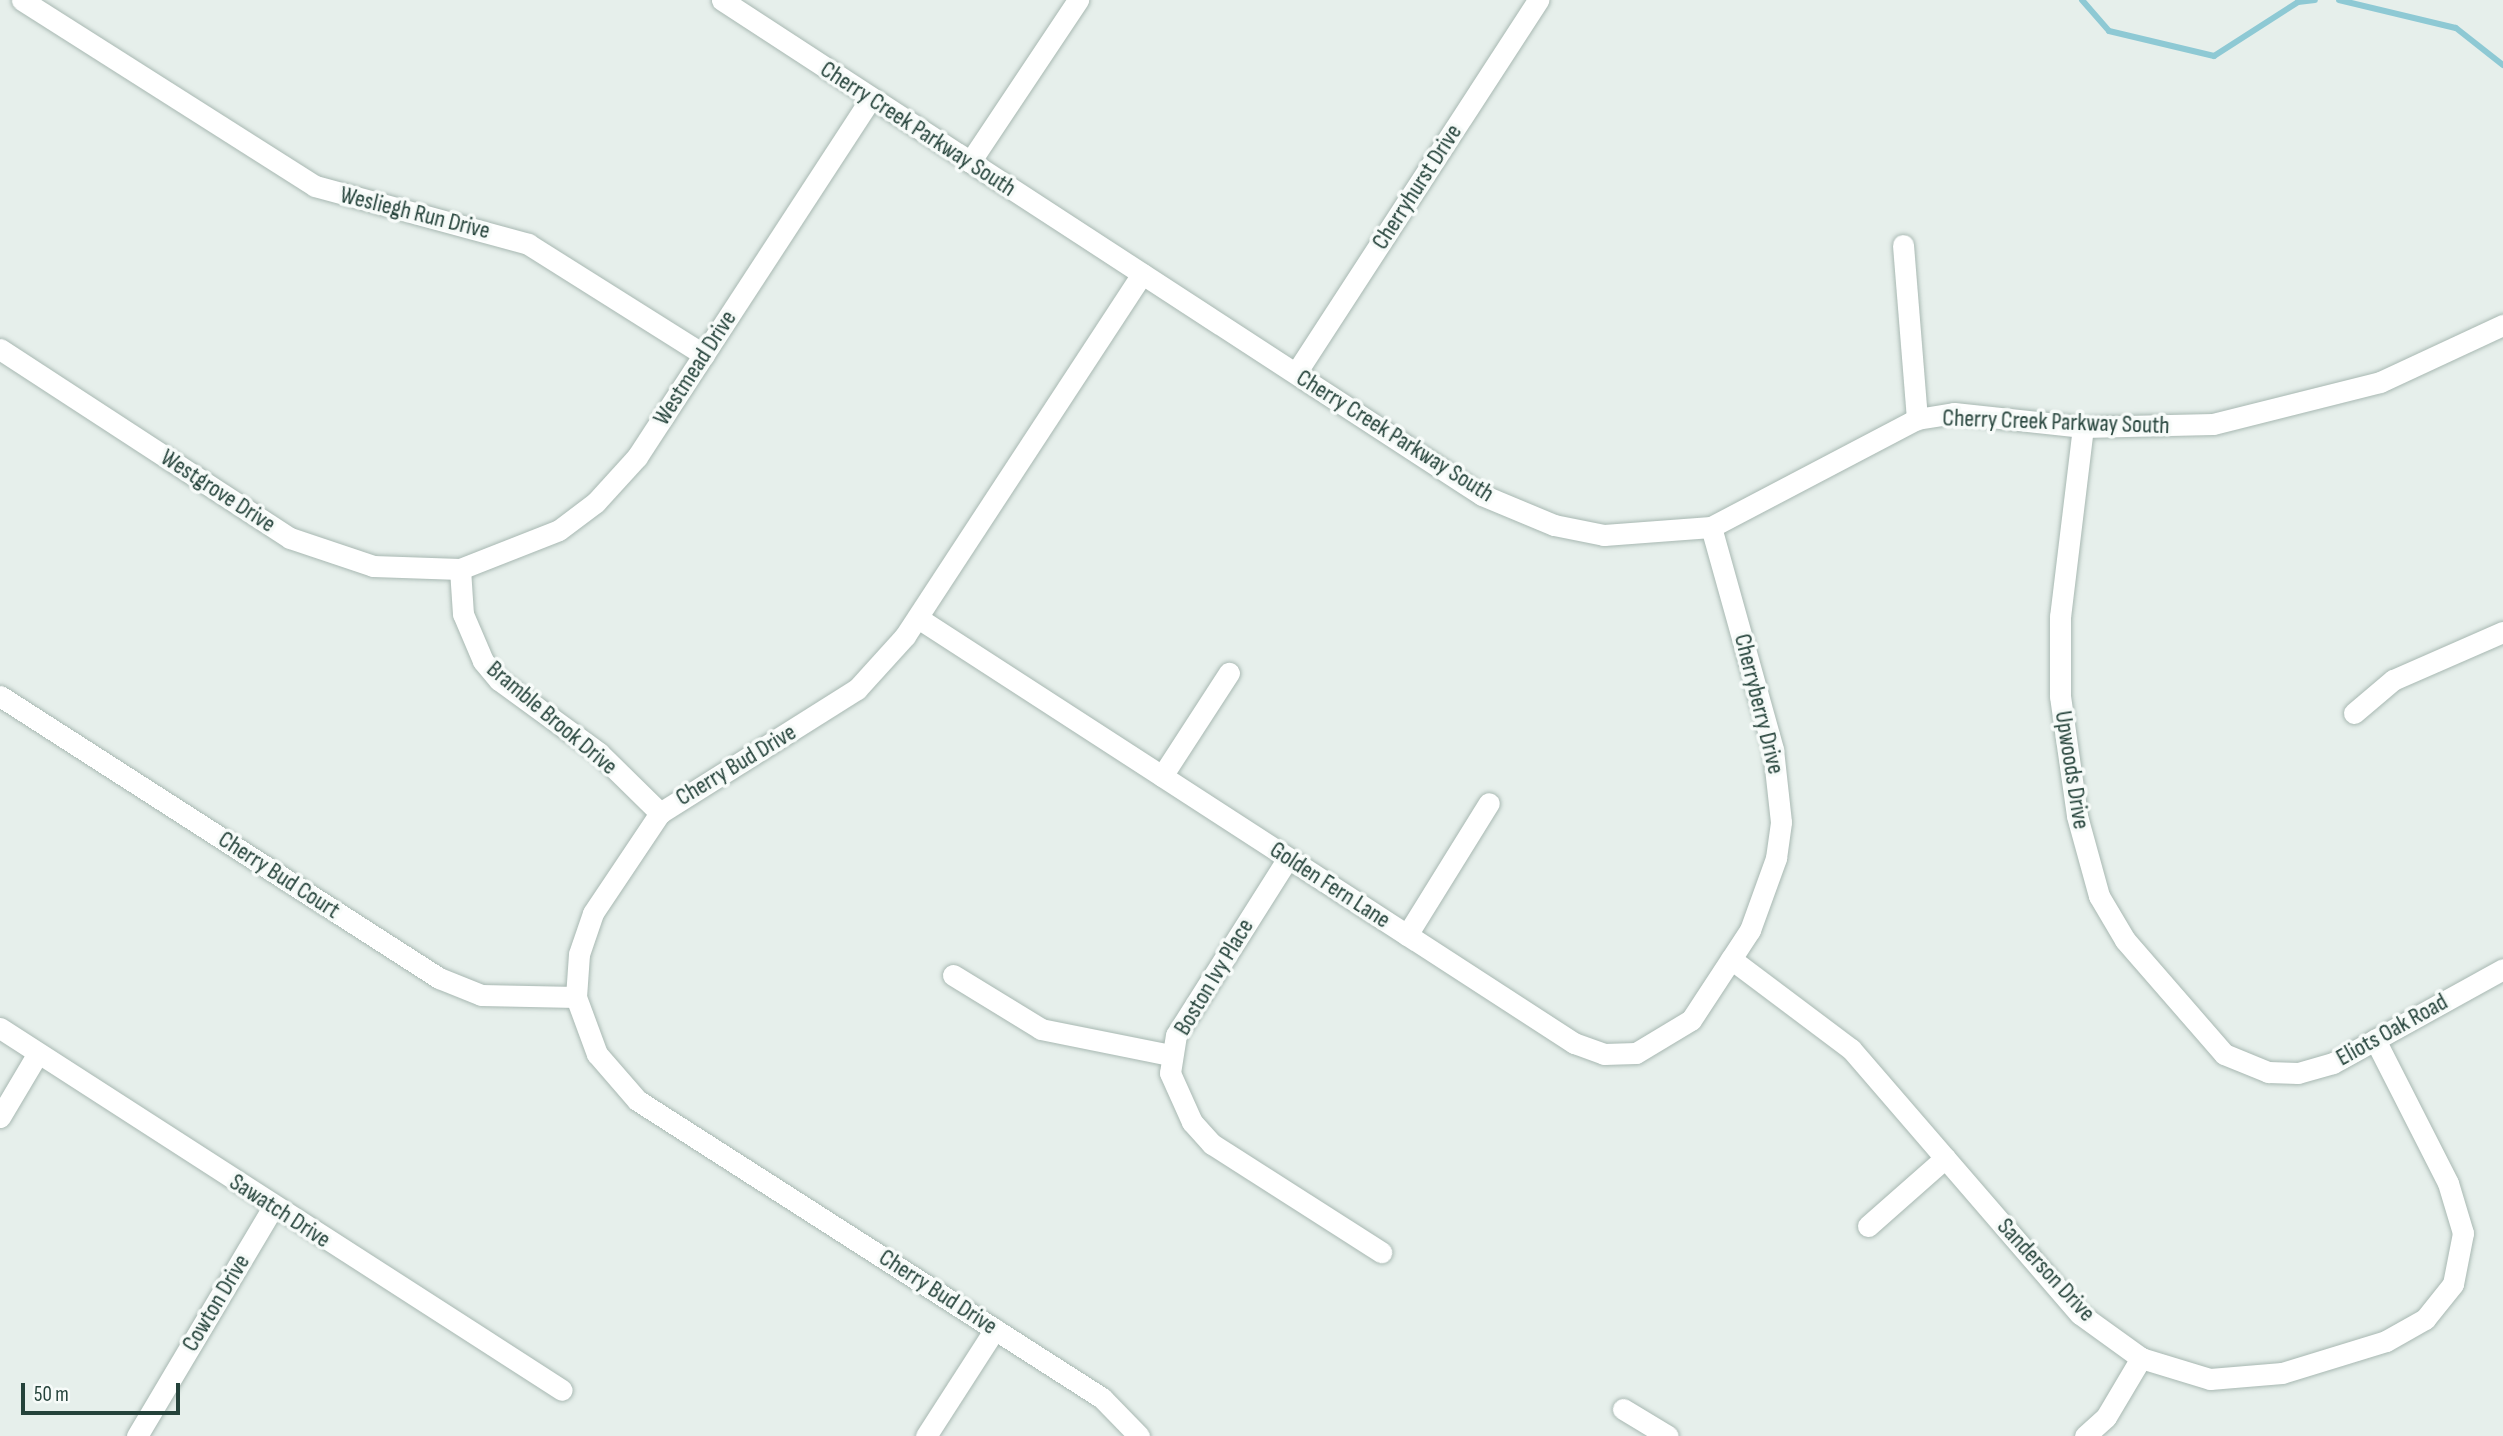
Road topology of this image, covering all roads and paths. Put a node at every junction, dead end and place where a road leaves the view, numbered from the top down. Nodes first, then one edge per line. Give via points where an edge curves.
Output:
1 (22, 0) edge
2 (722, 0) edge
3 (1078, 0) edge
4 (1538, 0) edge
5 (870, 99) junction
6 (970, 163) junction
7 (1903, 245) dead end
8 (1142, 274) junction
9 (2503, 324) edge
10 (0, 349) edge
11 (705, 355) junction
12 (1296, 373) junction
13 (1917, 419) junction
14 (2083, 427) junction
15 (1711, 527) junction
16 (460, 569) junction
17 (918, 618) junction
18 (2503, 632) edge
19 (1229, 673) dead end
20 (0, 696) edge
21 (2354, 713) dead end
22 (1162, 776) junction
23 (1489, 803) dead end
24 (660, 813) junction
25 (1288, 858) junction
26 (1407, 935) junction
27 (1731, 959) junction
28 (2503, 969) edge
29 (953, 975) dead end
30 (576, 997) junction
31 (0, 1028) edge
32 (2375, 1040) junction
33 (38, 1052) junction
34 (1170, 1055) junction
35 (2236, 1062) joint
36 (0, 1117) edge
37 (1945, 1158) junction
38 (273, 1207) junction
39 (1868, 1226) dead end
40 (1381, 1252) dead end
41 (995, 1329) junction
42 (2141, 1359) junction
43 (562, 1390) dead end
44 (1623, 1409) dead end
45 (140, 1435) edge
46 (926, 1436) edge
47 (1139, 1436) edge
48 (1668, 1436) edge
49 (2085, 1436) edge

1 - 11 street, Wesliegh Run Drive via 315,186 527,244
2 - 5 street, Cherry Creek Parkway South
3 - 6 street
4 - 12 street, Cherryhurst Drive
5 - 6 street, Cherry Creek Parkway South
5 - 11 street, Westmead Drive
6 - 8 street, Cherry Creek Parkway South
7 - 13 street
8 - 12 street, Cherry Creek Parkway South
8 - 17 street, Cherry Bud Drive
9 - 14 street, Cherry Creek Parkway South via 2380,382 2281,412 2147,429
10 - 16 street, Westgrove Drive via 290,538 373,566
11 - 16 street, Westmead Drive via 637,457 596,502 559,530
12 - 15 street, Cherry Creek Parkway South via 1482,495 1554,525 1604,535
13 - 14 street, Cherry Creek Parkway South via 1993,414
13 - 15 street, Cherry Creek Parkway South
14 - 35 street, Upwoods Drive via 2060,616 2060,696 2077,816 2099,896 2125,940
15 - 27 street, Cherryberry Drive via 1773,749 1781,822 1767,894
16 - 24 street, Bramble Brook Drive via 463,614 483,661 499,680 599,753
17 - 22 street, Golden Fern Lane
17 - 24 street, Cherry Bud Drive via 857,689
18 - 21 street via 2393,680
19 - 22 street
20 - 30 street, Cherry Bud Court via 439,978 481,995
22 - 25 street, Golden Fern Lane
23 - 26 street
24 - 30 street, Cherry Bud Drive via 589,921
25 - 26 street, Golden Fern Lane
25 - 34 street, Boston Ivy Place via 1191,1009
26 - 27 street, Golden Fern Lane via 1574,1043 1604,1054 1636,1053 1685,1025
27 - 37 street, Sanderson Drive via 1851,1049
28 - 32 street, Eliots Oak Road
29 - 34 street via 1041,1029
30 - 41 street, Cherry Bud Drive via 597,1054 637,1100
31 - 33 street, Sawatch Drive
32 - 35 street, Eliots Oak Road via 2333,1063 2298,1073
32 - 42 street, Sanderson Drive via 2448,1183 2463,1233 2453,1284 2442,1302 2386,1341 2282,1373 2210,1379
33 - 36 street
33 - 38 street, Sawatch Drive
34 - 40 street, Boston Ivy Place via 1177,1097 1212,1144
37 - 39 street
37 - 42 street, Sanderson Drive via 2080,1314
38 - 43 street, Sawatch Drive
38 - 45 street, Cowton Drive
41 - 46 street
41 - 47 street, Cherry Bud Drive via 1102,1398
42 - 49 street via 2106,1417
44 - 48 street

